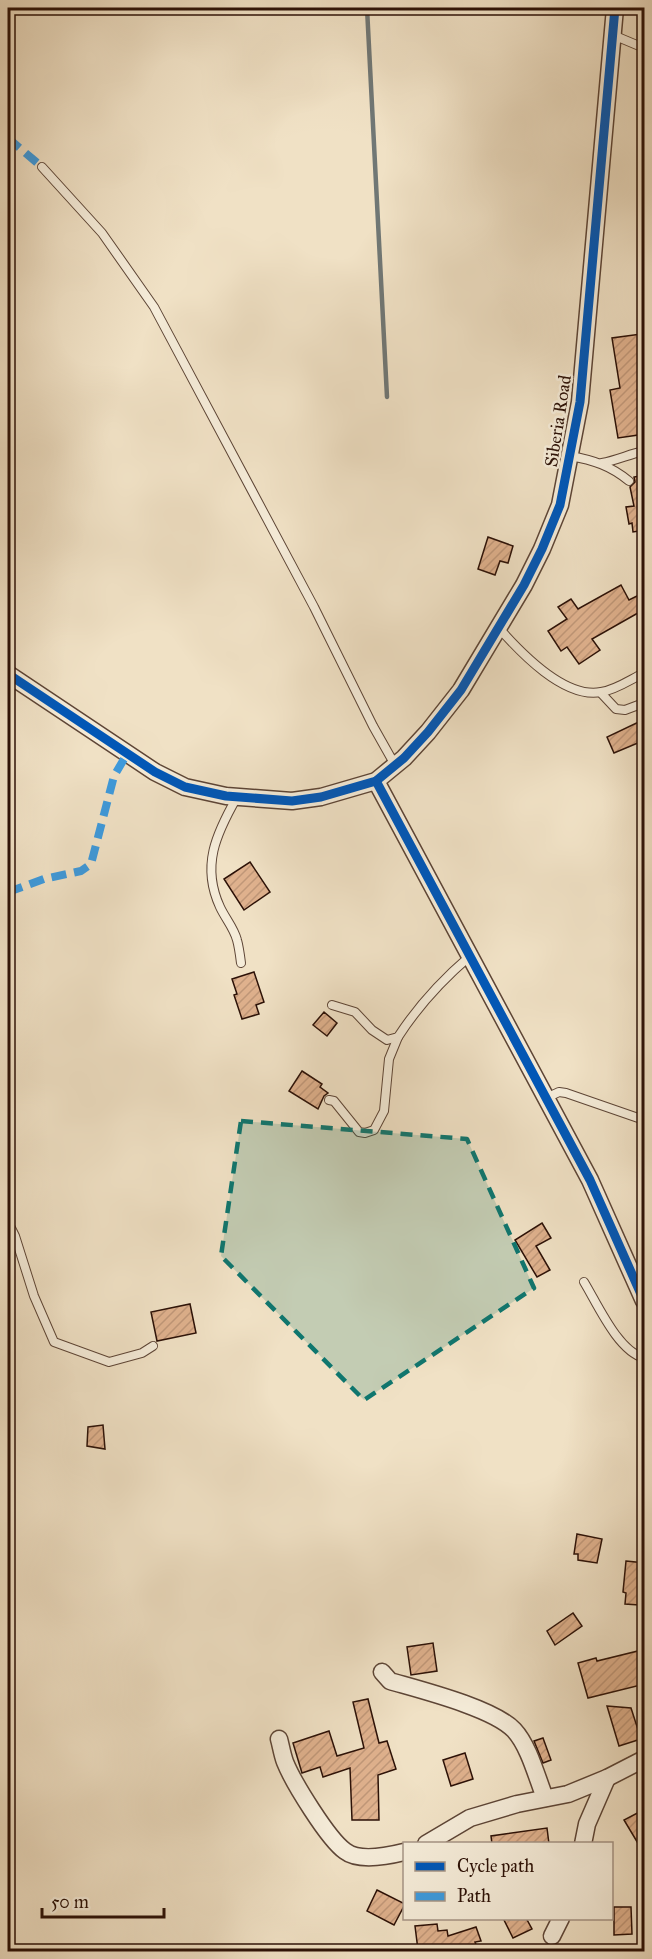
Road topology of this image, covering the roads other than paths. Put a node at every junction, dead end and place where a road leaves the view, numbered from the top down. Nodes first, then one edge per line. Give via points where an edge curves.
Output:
1 (615, 8) edge
2 (613, 35) junction
3 (645, 48) edge
4 (42, 167) dead end
5 (645, 451) edge
6 (570, 456) junction
7 (600, 463) junction
8 (628, 481) dead end
9 (498, 626) junction
10 (645, 673) edge
11 (8, 674) edge
12 (601, 693) junction
13 (641, 704) dead end
14 (395, 765) junction
15 (376, 780) junction
16 (237, 798) junction
17 (470, 956) junction
18 (241, 963) dead end
19 (332, 1005) dead end
20 (398, 1037) junction
21 (546, 1098) junction
22 (329, 1100) dead end
23 (645, 1120) edge
24 (8, 1222) edge
25 (584, 1282) dead end
26 (645, 1301) edge
27 (153, 1346) dead end
28 (645, 1358) edge
29 (382, 1672) dead end
30 (279, 1739) dead end
31 (645, 1759) edge
32 (607, 1778) junction
33 (545, 1798) junction
34 (429, 1842) edge
35 (583, 1842) edge
36 (403, 1852) edge
37 (560, 1920) edge
38 (552, 1936) dead end

1 - 2 street, Siberia Road
2 - 3 lane
2 - 6 street, Siberia Road via 580,402
4 - 14 lane via 102,233 154,307
5 - 7 lane
6 - 7 lane
6 - 9 street, Siberia Road via 560,505 542,549
7 - 8 lane
9 - 12 lane via 513,644 562,685
9 - 14 street, Siberia Road via 448,707
10 - 12 lane
11 - 16 street via 155,772 185,788
12 - 13 lane via 616,709
14 - 15 street, Siberia Road
15 - 16 street via 321,797 292,801
15 - 17 street
16 - 18 lane via 224,819 210,870 220,907 237,938
17 - 20 lane via 420,1006
17 - 21 street
19 - 20 lane via 355,1012 387,1040
20 - 22 lane via 389,1059 384,1111 374,1130 359,1132
21 - 23 lane via 566,1093
21 - 26 street via 590,1180
24 - 27 lane via 54,1342 110,1362
25 - 28 lane via 621,1341 634,1355
29 - 33 street via 390,1681 501,1719 518,1735
30 - 36 street via 297,1784 330,1836 345,1852 359,1856
31 - 32 street
32 - 33 street via 568,1794
32 - 35 street
33 - 34 street via 470,1818
37 - 38 street

